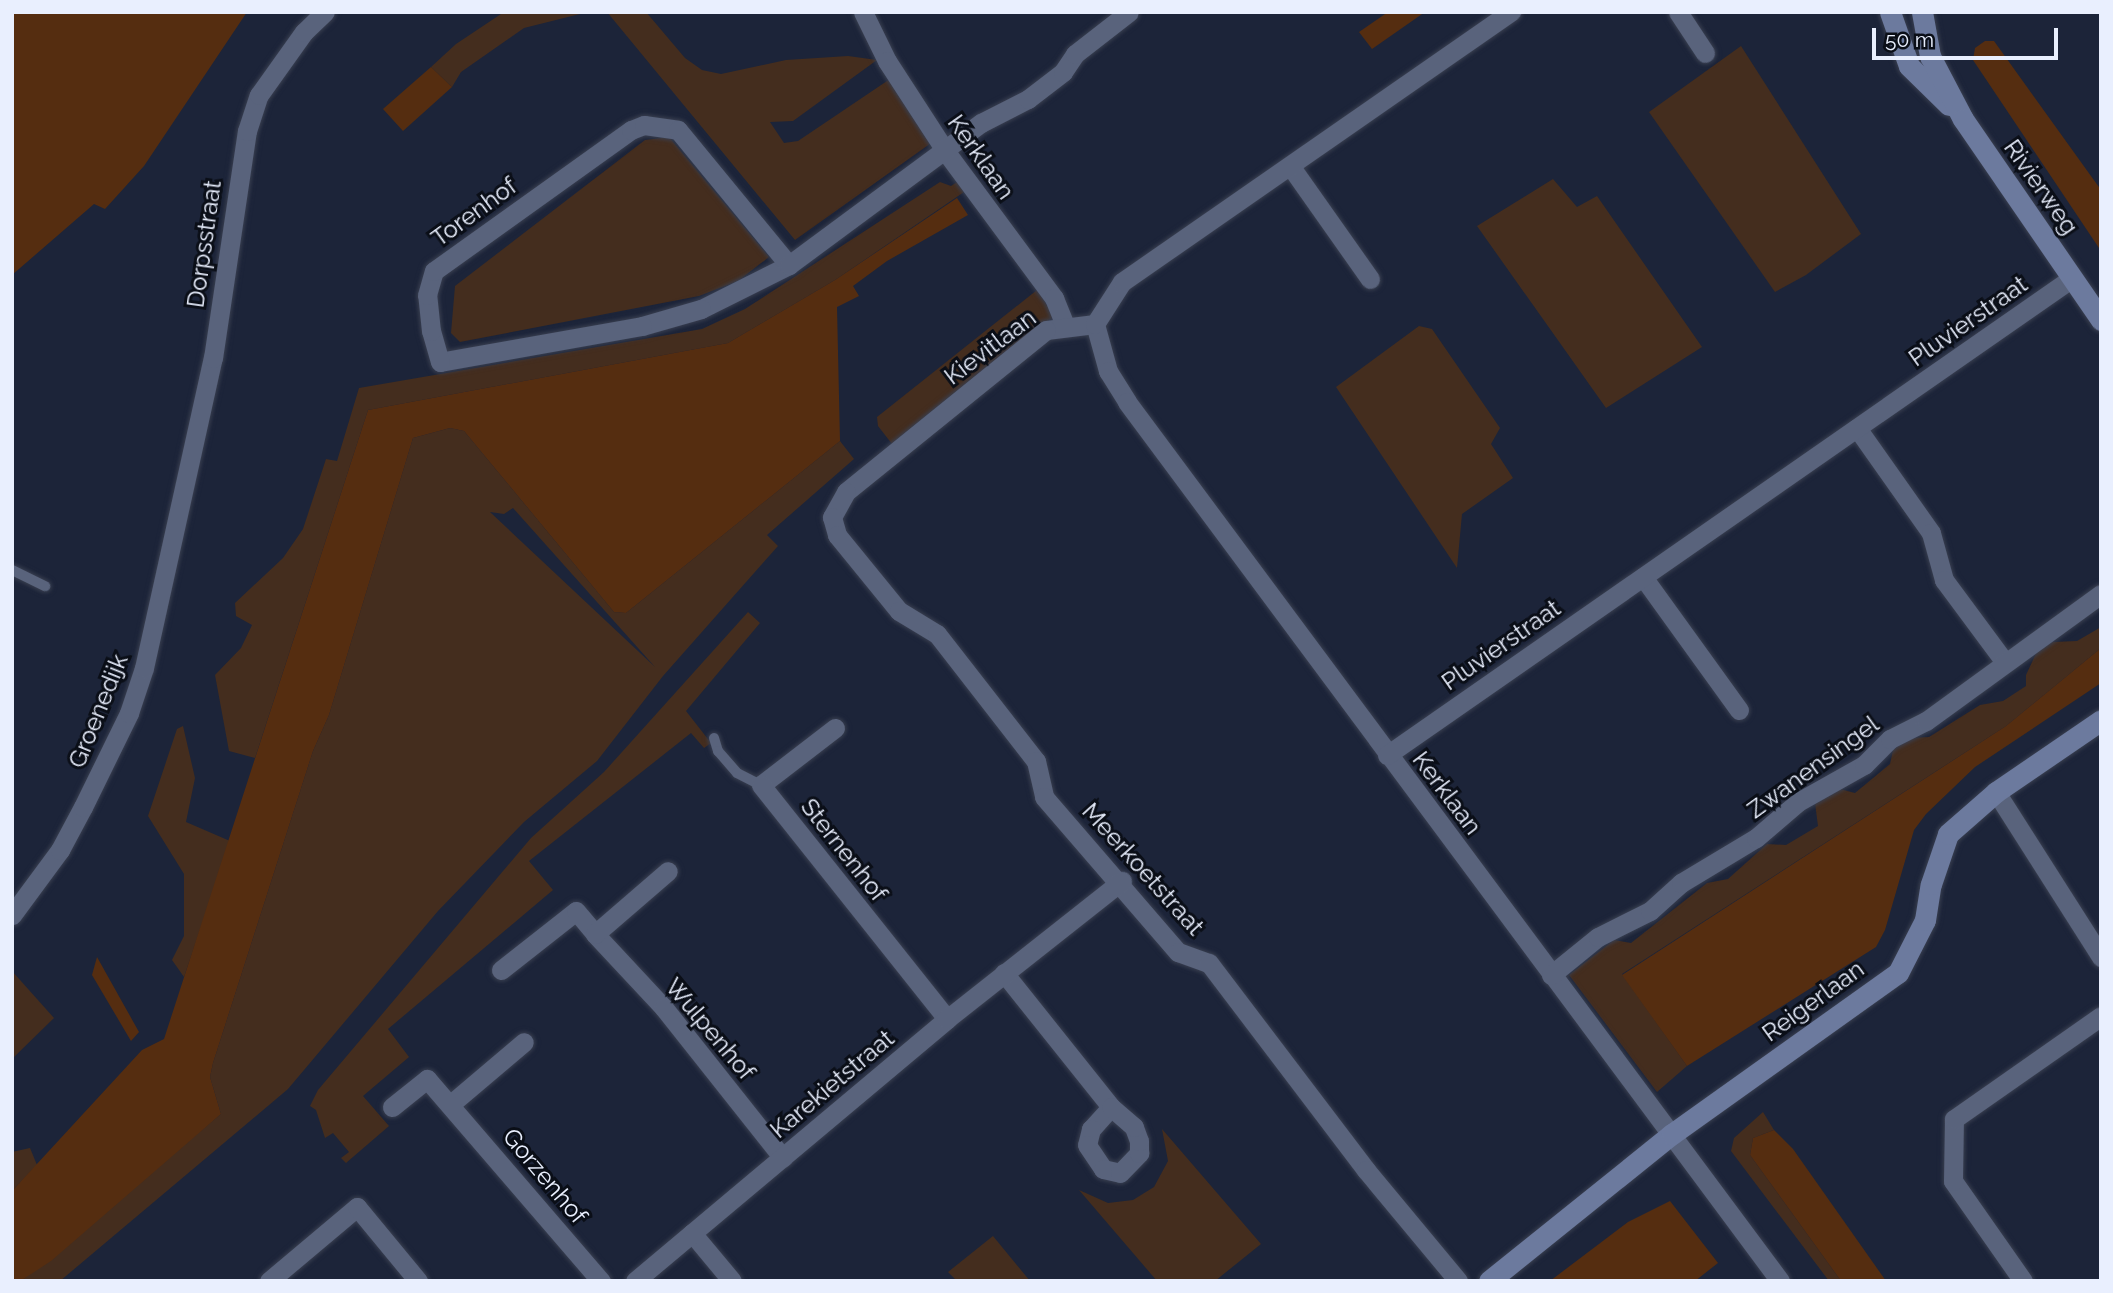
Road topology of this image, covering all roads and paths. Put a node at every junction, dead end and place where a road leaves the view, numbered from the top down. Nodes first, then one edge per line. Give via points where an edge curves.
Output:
1 (325, 12) edge
2 (863, 12) edge
3 (1129, 12) edge
4 (1511, 12) edge
5 (1678, 12) edge
6 (1891, 12) edge
7 (1922, 12) edge
8 (1705, 53) dead end
9 (1963, 119) junction
10 (946, 152) junction
11 (1291, 167) junction
12 (789, 265) junction
13 (2073, 278) junction
14 (1370, 279) dead end
15 (2101, 320) edge
16 (1095, 324) junction
17 (1065, 325) junction
18 (1857, 428) junction
19 (182, 505) joint
20 (832, 517) joint
21 (12, 570) edge
22 (1643, 577) junction
23 (45, 586) dead end
24 (2101, 594) edge
25 (2004, 661) junction
26 (1739, 710) dead end
27 (2101, 720) edge
28 (835, 728) dead end
29 (714, 738) dead end
30 (1387, 755) junction
31 (761, 785) junction
32 (1996, 792) junction
33 (668, 871) dead end
34 (1122, 881) junction
35 (12, 915) edge
36 (595, 934) junction
37 (2101, 957) edge
38 (501, 970) dead end
39 (1004, 973) junction
40 (1551, 975) junction
41 (2101, 1016) edge
42 (947, 1019) junction
43 (524, 1042) dead end
44 (452, 1103) junction
45 (392, 1107) dead end
46 (1111, 1107) dead end
47 (1672, 1134) junction
48 (783, 1158) junction
49 (692, 1233) junction
50 (269, 1281) edge
51 (418, 1281) edge
52 (601, 1281) edge
53 (635, 1281) edge
54 (732, 1281) edge
55 (1458, 1281) edge
56 (1489, 1281) edge
57 (1780, 1281) edge
58 (2023, 1281) edge

1 - 19 street, Dorpsstraat via 304,32 259,95 247,131 213,358
2 - 10 street, Kerklaan via 887,61
3 - 10 street, Torenhof via 1028,99 981,123
4 - 11 street
5 - 8 street
6 - 9 street, Rivierweg via 1909,66
7 - 9 street, Rivierweg via 1930,56
9 - 13 street, Rivierweg
10 - 12 street, Torenhof
10 - 17 street, Kerklaan via 1054,299
11 - 14 street
11 - 16 street via 1122,282
12 - 12 street, Torenhof via 701,309 642,326 440,362 431,331 427,295 434,271 631,130 645,125 669,127 685,136
13 - 15 street, Rivierweg
13 - 18 street, Pluvierstraat
16 - 17 street, Kievitlaan
16 - 30 street, Kerklaan via 1108,371 1127,402
17 - 20 street, Kievitlaan via 1046,330 846,492
18 - 22 street, Pluvierstraat
18 - 25 street via 1931,533 1944,580
19 - 35 street, Groenedijk via 145,668 129,713 60,850
20 - 34 street, Meerkoetstraat via 837,535 899,611 937,634 1036,761 1044,797
21 - 23 lane
22 - 26 street
22 - 30 street, Pluvierstraat
24 - 25 street, Zwanensingel
25 - 40 street, Zwanensingel via 1926,721 1890,739 1864,765 1798,802 1756,838 1681,883 1650,911 1598,937
27 - 32 street, Reigerlaan
28 - 31 street
29 - 31 lane via 718,751 737,774
30 - 40 street, Kerklaan
31 - 42 street, Sternenhof
32 - 37 street
32 - 47 street, Reigerlaan via 1948,834 1933,874 1924,920 1898,972
33 - 36 street
34 - 39 street, Karekietstraat
34 - 55 street, Meerkoetstraat via 1178,952 1209,963 1366,1170
36 - 38 street, Wulpenhof via 576,911
36 - 48 street, Wulpenhof via 664,1008
39 - 42 street, Karekietstraat
39 - 46 street
40 - 47 street, Kerklaan
41 - 58 street via 1954,1119 1953,1181
42 - 48 street, Karekietstraat
43 - 44 street
44 - 45 street, Gorzenhof via 427,1079
44 - 52 street, Gorzenhof
47 - 56 street, Reigerlaan
47 - 57 street, Kerklaan
48 - 49 street, Karekietstraat
49 - 53 street, Karekietstraat
49 - 54 street
50 - 51 street via 357,1207

